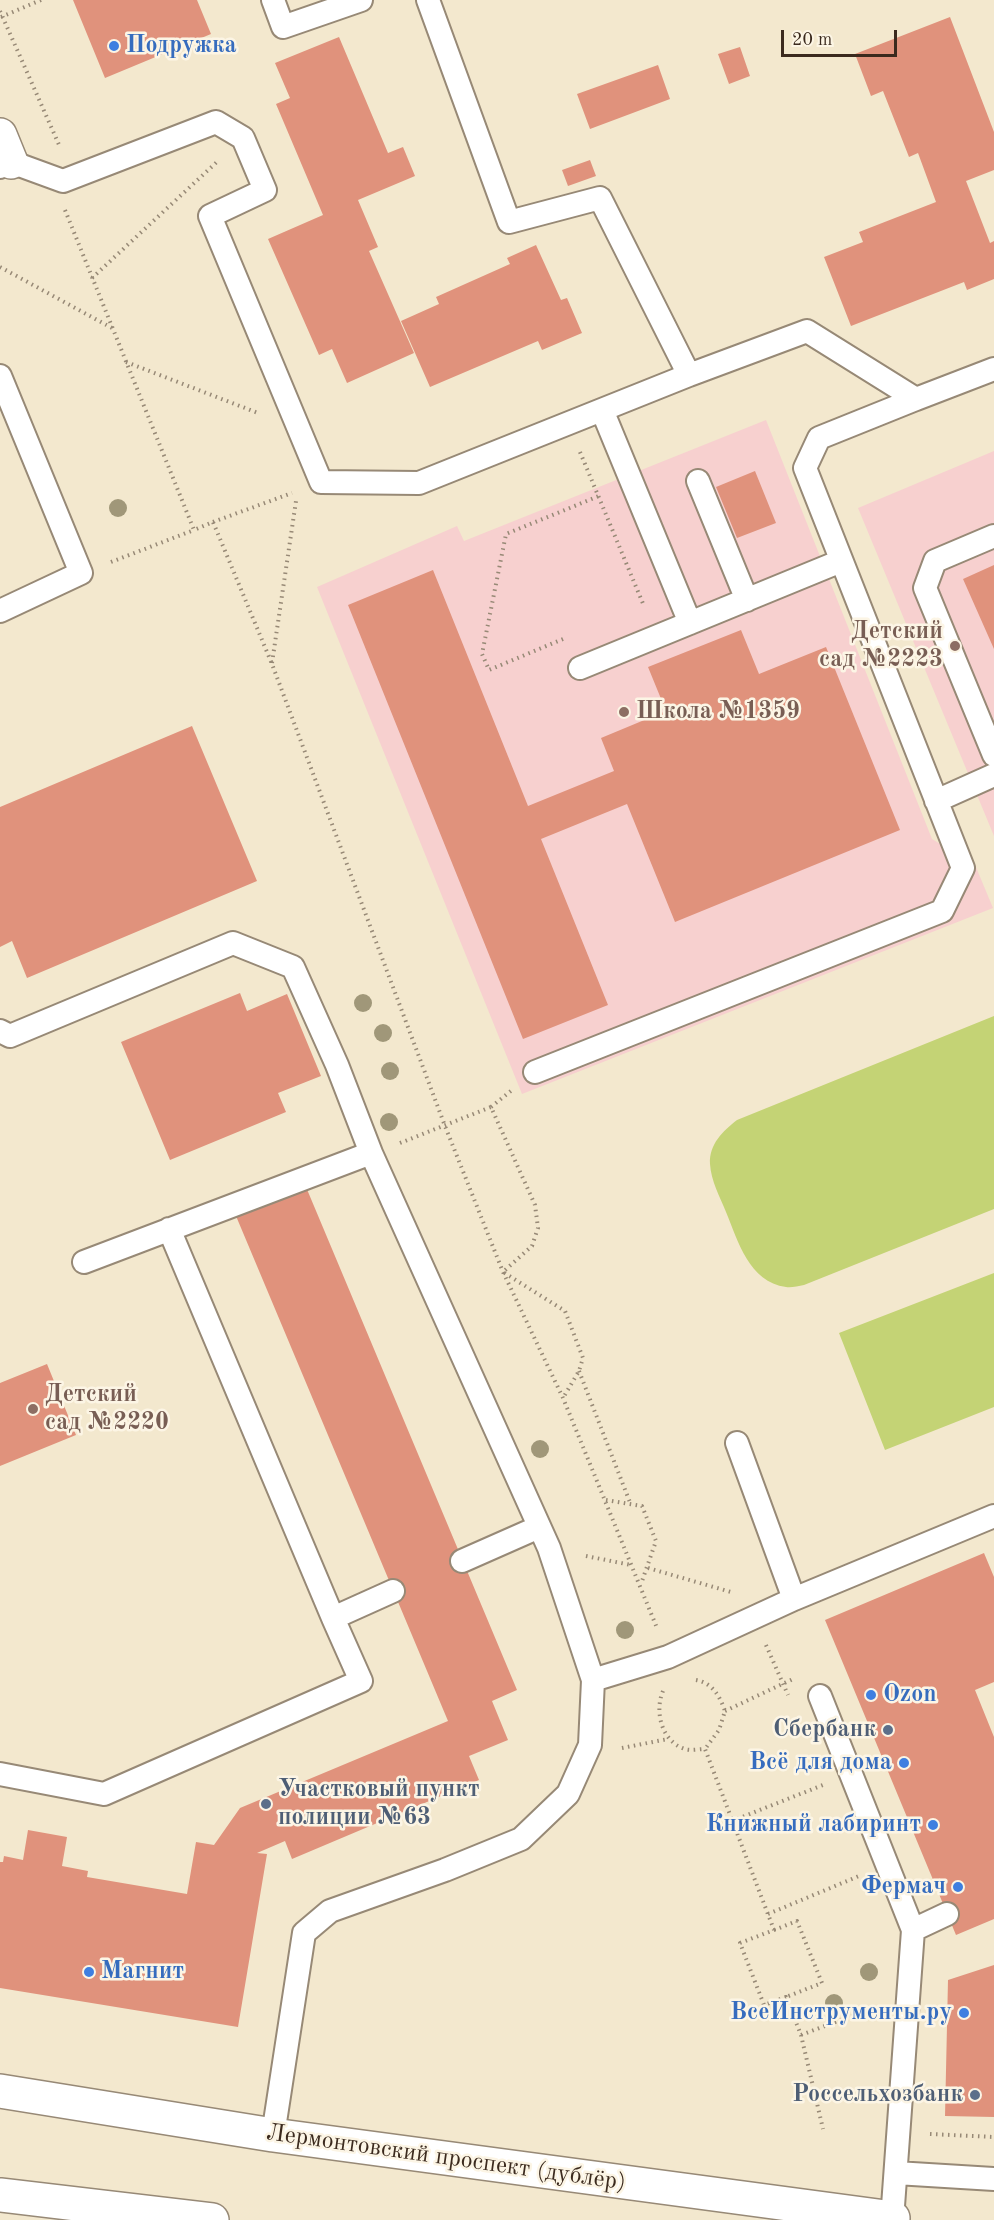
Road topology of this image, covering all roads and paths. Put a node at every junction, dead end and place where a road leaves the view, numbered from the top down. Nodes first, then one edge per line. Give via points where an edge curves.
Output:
1 (41, 0) edge
2 (273, 0) edge
3 (361, 0) edge
4 (429, 0) edge
5 (0, 11) edge
6 (1, 17) edge
7 (243, 138) junction
8 (4, 154) edge
9 (63, 181) junction
10 (0, 267) edge
11 (92, 278) junction
12 (112, 328) junction
13 (126, 362) junction
14 (994, 369) edge
15 (689, 375) junction
16 (0, 376) edge
17 (916, 399) junction
18 (602, 410) junction
19 (568, 423) junction
20 (298, 428) junction
21 (698, 481) dead end
22 (598, 496) junction
23 (213, 522) junction
24 (194, 530) junction
25 (994, 536) edge
26 (841, 561) junction
27 (81, 573) junction
28 (747, 600) junction
29 (644, 606) dead end
30 (0, 611) edge
31 (690, 623) junction
32 (272, 664) junction
33 (580, 668) dead end
34 (489, 670) dead end
35 (994, 755) edge
36 (994, 775) edge
37 (936, 801) junction
38 (0, 1031) edge
39 (535, 1072) dead end
40 (445, 1126) junction
41 (371, 1153) junction
42 (169, 1229) junction
43 (84, 1262) dead end
44 (503, 1272) junction
45 (579, 1371) junction
46 (563, 1398) junction
47 (737, 1443) dead end
48 (605, 1500) junction
49 (631, 1505) junction
50 (994, 1516) edge
51 (539, 1527) junction
52 (549, 1548) junction
53 (462, 1561) dead end
54 (632, 1566) junction
55 (648, 1568) junction
56 (641, 1584) junction
57 (393, 1591) dead end
58 (794, 1599) junction
59 (754, 1617) junction
60 (333, 1618) junction
61 (668, 1657) junction
62 (593, 1680) junction
63 (677, 1680) junction
64 (783, 1684) junction
65 (820, 1696) joint
66 (792, 1704) dead end
67 (725, 1711) junction
68 (668, 1739) junction
69 (590, 1745) junction
70 (705, 1749) junction
71 (0, 1774) edge
72 (827, 1784) dead end
73 (732, 1821) junction
74 (857, 1865) dead end
75 (861, 1875) junction
76 (864, 1885) dead end
77 (768, 1914) junction
78 (947, 1914) dead end
79 (774, 1930) junction
80 (913, 1930) junction
81 (786, 1997) junction
82 (885, 2004) dead end
83 (801, 2035) junction
84 (0, 2091) edge
85 (823, 2129) dead end
86 (899, 2132) junction
87 (273, 2135) junction
88 (994, 2137) edge
89 (896, 2173) junction
90 (994, 2179) edge
91 (0, 2195) edge
92 (892, 2219) edge
93 (212, 2220) edge

1 - 6 path
2 - 3 lane via 283,27
4 - 15 lane via 509,222 600,198
5 - 6 path
6 - 9 path via 66,159
7 - 9 lane via 216,122
7 - 11 path
7 - 20 lane via 265,190 210,216
8 - 9 lane
9 - 11 path via 61,202
10 - 12 path
11 - 12 path
12 - 13 path
13 - 20 path
13 - 24 path
14 - 17 lane
15 - 17 lane via 807,330
15 - 18 lane
16 - 27 lane
17 - 26 lane via 819,438 805,468
18 - 19 lane
18 - 31 lane
19 - 20 lane via 419,483 321,482
19 - 22 path
21 - 28 lane
22 - 29 path
22 - 34 path via 506,534 482,654
23 - 24 path
23 - 32 path
23 - 32 path via 297,492
24 - 27 path
25 - 35 lane via 935,561 925,588
26 - 28 lane
26 - 37 lane
27 - 30 lane
28 - 31 lane
31 - 33 lane
32 - 40 path
36 - 37 lane
37 - 39 lane via 963,868 942,911
38 - 41 lane via 10,1036 233,943 293,967
40 - 41 path
40 - 44 path
40 - 44 path via 491,1107 535,1205 538,1228 532,1246
41 - 42 lane
41 - 51 lane
42 - 43 lane
42 - 60 lane
44 - 45 path via 565,1311 583,1358
44 - 46 path
45 - 46 path
45 - 49 path
46 - 48 path
47 - 58 lane
48 - 49 path
48 - 54 path
49 - 55 path via 642,1506 656,1541
50 - 58 lane
51 - 52 lane
51 - 53 lane
52 - 54 path
52 - 62 lane
54 - 56 path
55 - 56 path
55 - 59 path via 746,1597
56 - 61 path
57 - 60 lane
58 - 59 lane
59 - 61 lane
59 - 64 path
60 - 71 lane via 361,1681 104,1794
61 - 62 lane
61 - 63 path
62 - 69 lane
63 - 67 path via 700,1680 718,1693
63 - 68 path via 662,1692 658,1714
64 - 65 path via 795,1678 812,1682
64 - 66 path
64 - 67 path
65 - 80 lane
67 - 70 path via 719,1730
68 - 69 path via 611,1751
68 - 70 path via 686,1749
69 - 87 lane via 568,1794 521,1839 330,1911 304,1933
70 - 73 path
72 - 73 path
73 - 77 path
74 - 75 path
75 - 76 path
75 - 77 path
77 - 79 path
78 - 80 lane
79 - 81 path via 740,1943 765,2005
79 - 81 path via 797,1921 822,1983
80 - 86 lane
81 - 83 path
82 - 83 path
83 - 85 path
84 - 87 street, Лермонтовский проспект (дублёр)
86 - 88 path
86 - 89 lane
87 - 92 street, Лермонтовский проспект (дублёр)
89 - 90 lane
89 - 92 lane
91 - 93 street

